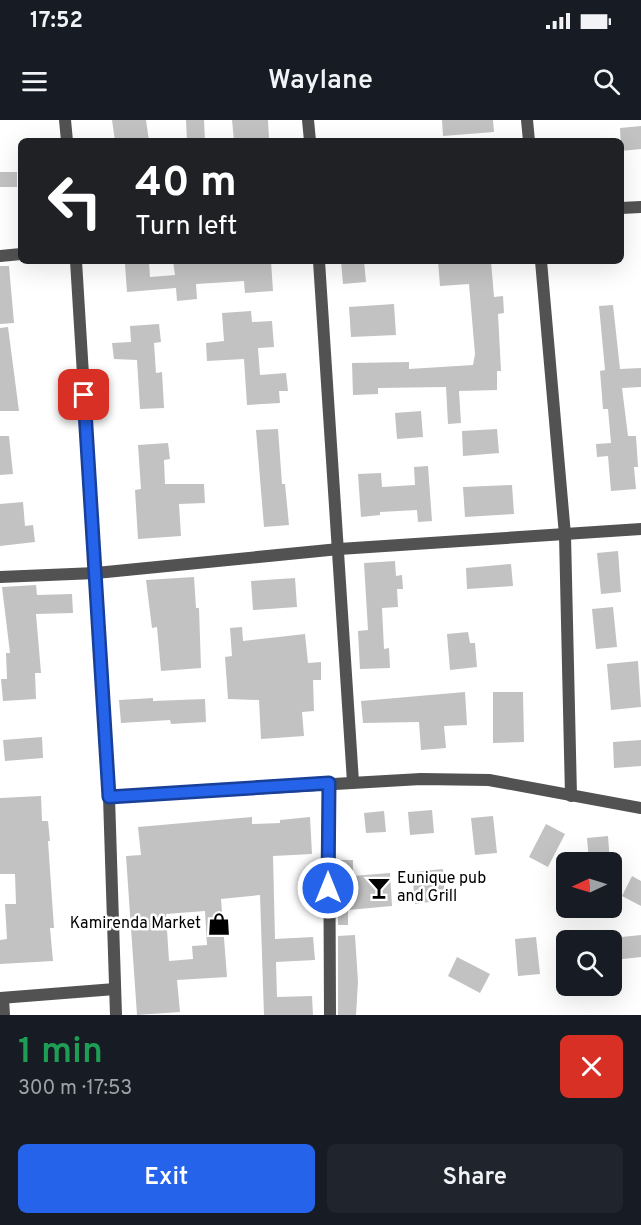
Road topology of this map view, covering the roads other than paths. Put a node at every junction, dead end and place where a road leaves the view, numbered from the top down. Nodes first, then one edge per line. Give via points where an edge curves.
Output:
1 (65, 120) edge
2 (309, 120) edge
3 (527, 120) edge
4 (67, 138) edge
5 (310, 138) edge
6 (529, 138) edge
7 (641, 207) edge
8 (624, 208) edge
9 (18, 254) edge
10 (0, 256) edge
11 (76, 264) edge
12 (319, 264) edge
13 (541, 264) edge
14 (641, 529) edge
15 (565, 535) junction
16 (339, 549) junction
17 (96, 573) junction
18 (0, 577) edge
19 (353, 782) junction
20 (329, 783) junction
21 (571, 796) junction
22 (109, 797) junction
23 (641, 808) edge
24 (115, 989) junction
25 (1, 998) edge
26 (4, 1015) edge
27 (116, 1015) edge
28 (330, 1015) edge

1 - 4 street
2 - 5 street
3 - 6 street
7 - 8 street
9 - 10 street
11 - 17 street
12 - 16 street
13 - 15 street
14 - 15 street
15 - 16 street
15 - 21 street
16 - 17 street
16 - 19 street
17 - 18 street
17 - 22 street
19 - 20 street
19 - 21 street via 489,780
20 - 22 street
20 - 28 street
21 - 23 street
22 - 24 street
24 - 25 street
24 - 27 street
25 - 26 street

